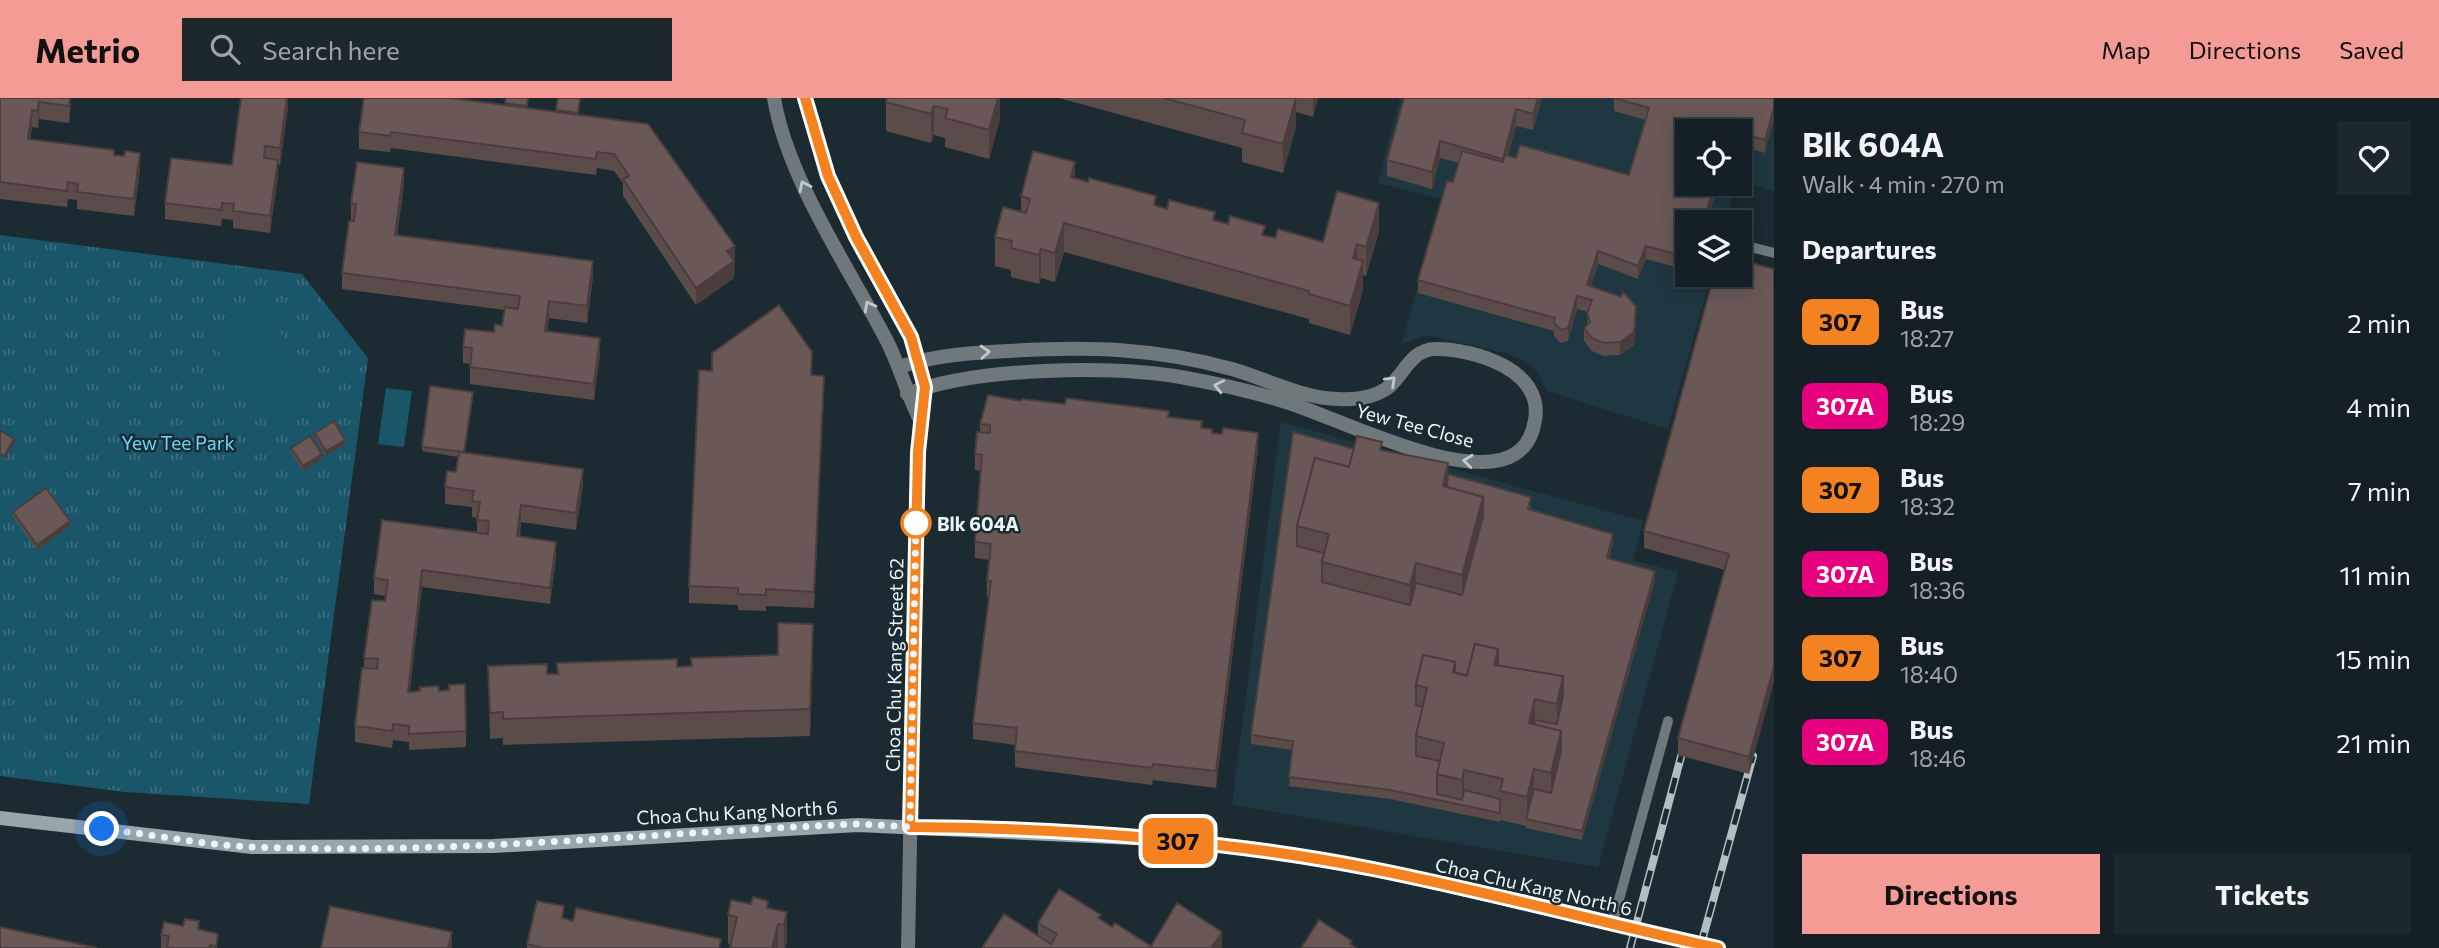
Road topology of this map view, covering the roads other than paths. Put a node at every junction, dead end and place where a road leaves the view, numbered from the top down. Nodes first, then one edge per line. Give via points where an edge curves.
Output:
1 (774, 98) edge
2 (805, 98) edge
3 (1752, 248) edge
4 (1774, 253) edge
5 (918, 361) junction
6 (899, 367) junction
7 (925, 387) junction
8 (907, 394) junction
9 (920, 420) junction
10 (1668, 721) dead end
11 (0, 818) edge
12 (910, 827) junction
13 (1612, 925) junction
14 (908, 948) edge
15 (1718, 948) edge

6 -> 1 street, Choa Chu Kang Street 62 via 804,187
2 - 5 street, Choa Chu Kang Street 62 via 828,176 911,337
3 - 4 lane
5 - 6 street, Yew Tee Close
5 - 7 street, Choa Chu Kang Street 62
5 -> 7 street, Yew Tee Close via 962,353 1050,348 1154,351 1335,399 1368,398 1390,386 1410,359 1432,349 1456,351 1518,374 1531,389 1536,412 1529,441 1516,454 1493,463 1464,462 1350,428 1286,402 1139,372 992,375
6 - 8 street, Choa Chu Kang Street 62
7 - 8 street, Yew Tee Close
7 - 9 street, Choa Chu Kang Street 62
8 - 9 street, Choa Chu Kang Street 62
9 - 12 street, Choa Chu Kang Street 62
10 - 13 lane
11 - 12 street, Choa Chu Kang North 6 via 252,847 493,846 858,824
12 - 13 street, Choa Chu Kang North 6 via 1132,837 1250,848 1430,881
12 - 14 street, Choa Chu Kang Street 62
13 - 15 street, Choa Chu Kang North 6

